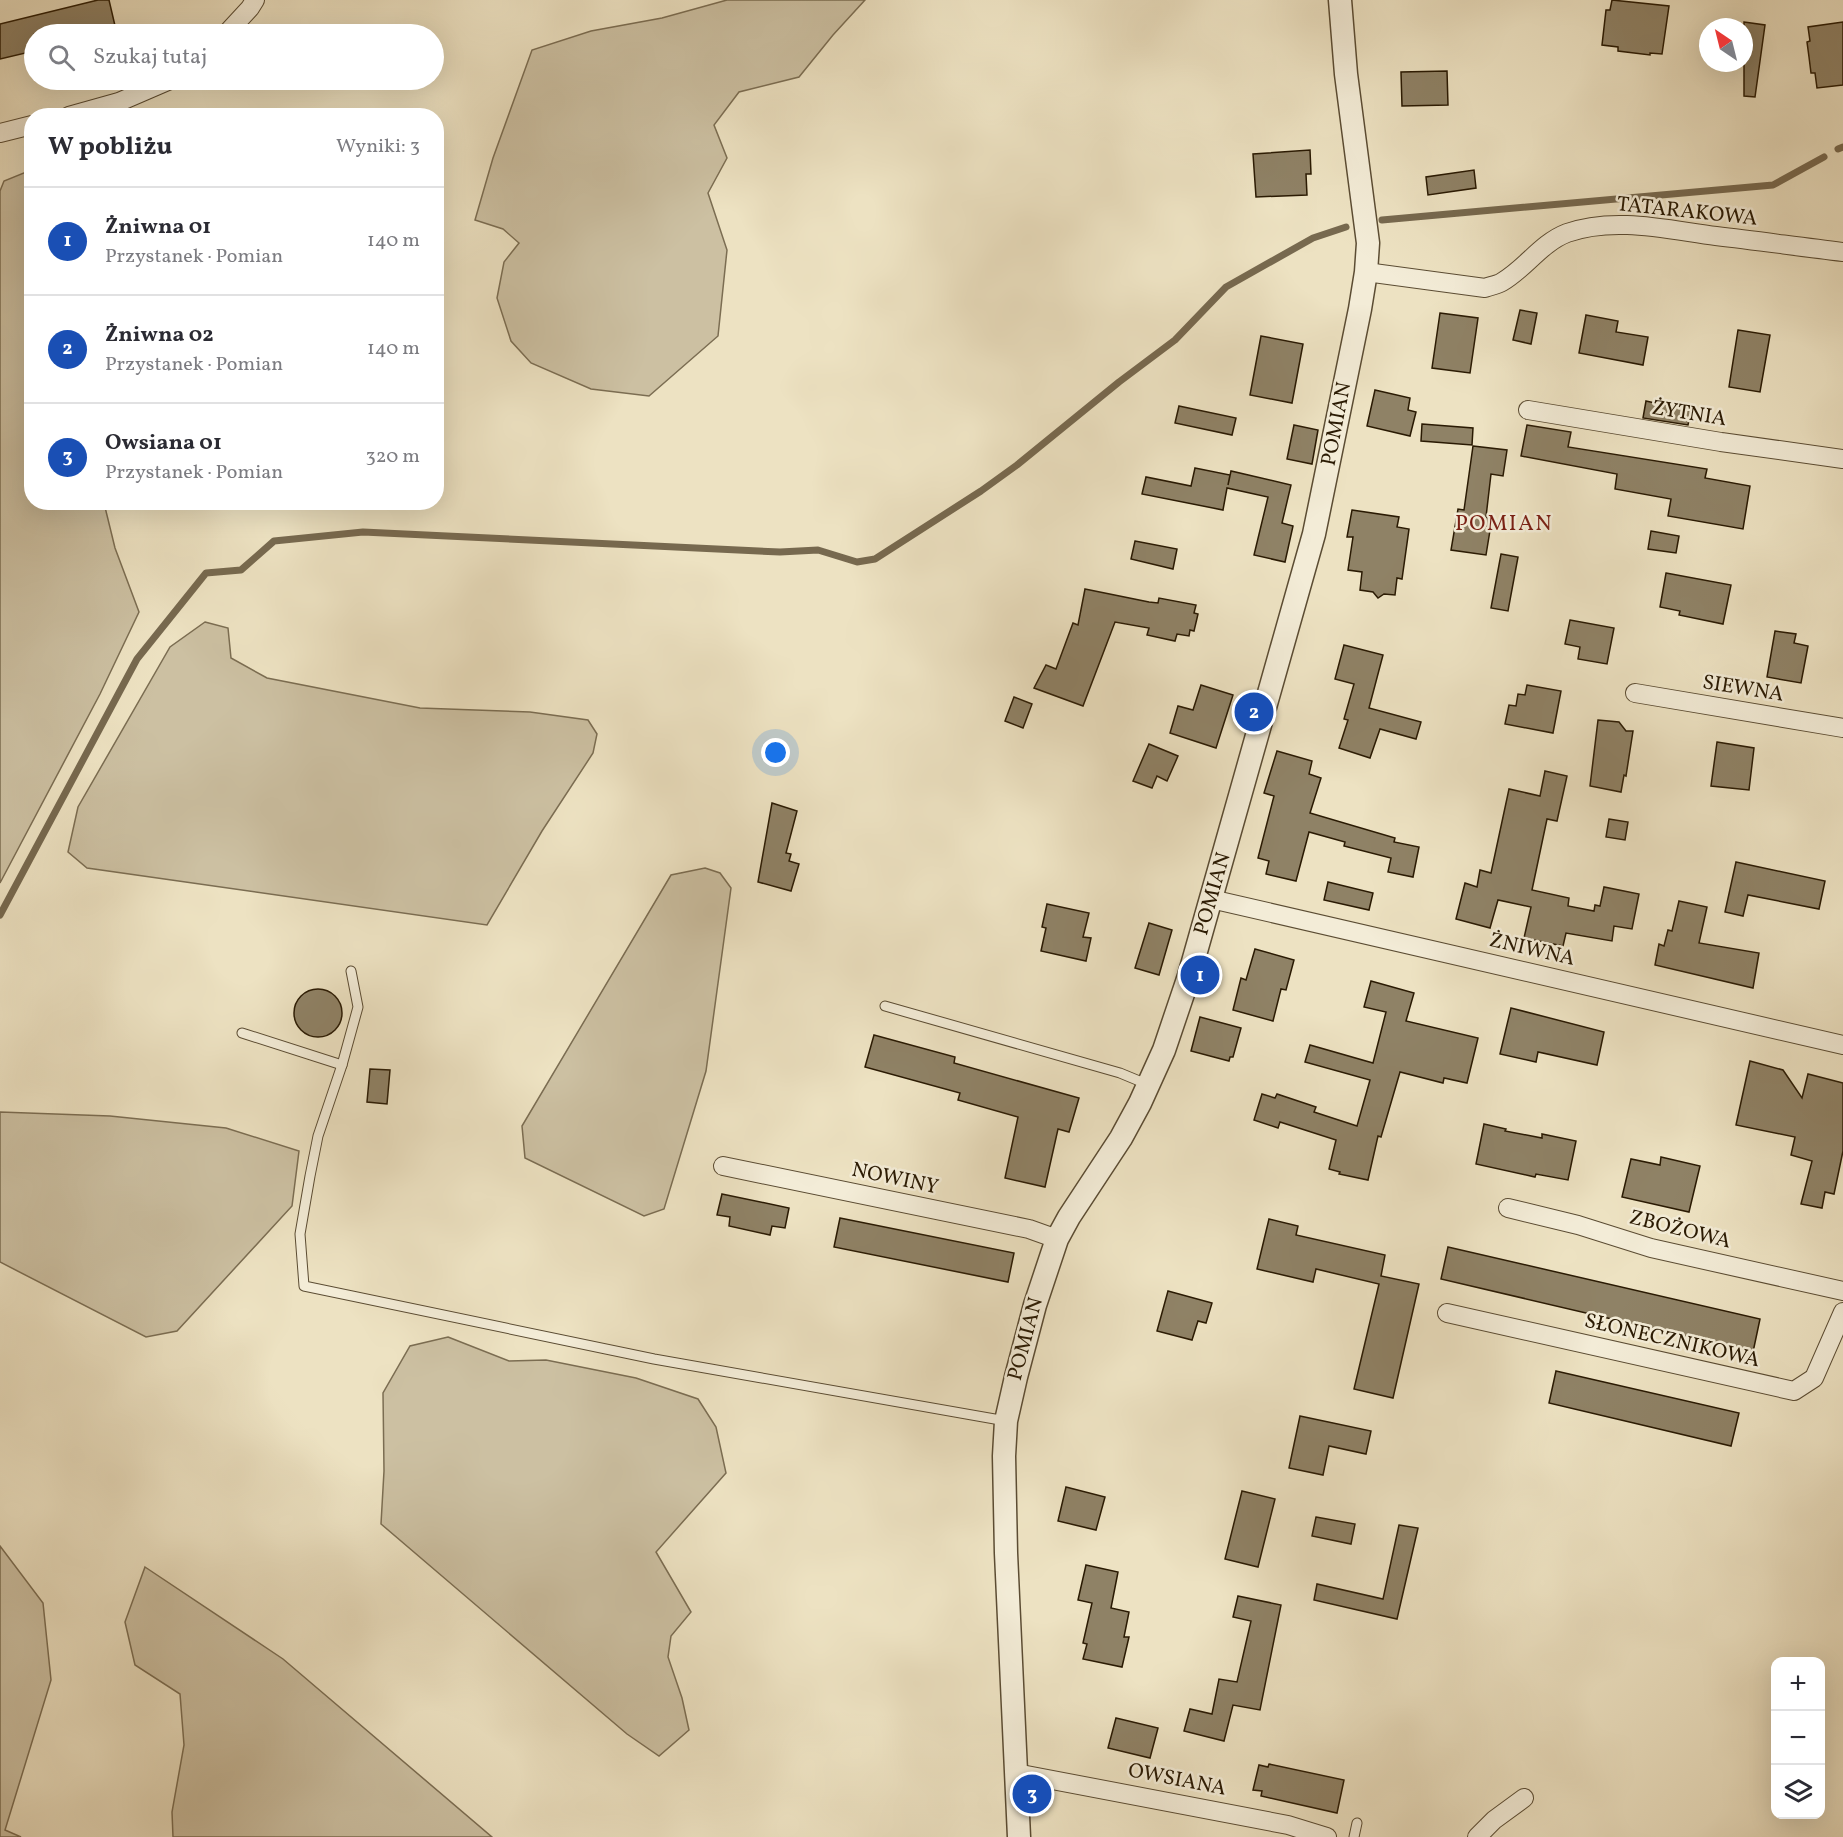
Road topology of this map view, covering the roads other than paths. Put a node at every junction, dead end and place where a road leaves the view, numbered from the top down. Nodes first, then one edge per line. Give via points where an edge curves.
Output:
1 (255, 0) edge
2 (1340, 0) edge
3 (235, 24) edge
4 (147, 90) edge
5 (98, 108) edge
6 (24, 127) edge
7 (0, 134) edge
8 (1843, 252) edge
9 (1366, 272) junction
10 (1528, 410) dead end
11 (1843, 459) edge
12 (1635, 693) dead end
13 (1843, 728) edge
14 (1211, 899) junction
15 (351, 971) dead end
16 (885, 1006) dead end
17 (242, 1033) dead end
18 (1843, 1045) edge
19 (342, 1065) junction
20 (1149, 1085) junction
21 (723, 1166) dead end
22 (1508, 1208) dead end
23 (1057, 1239) junction
24 (1843, 1292) edge
25 (1843, 1312) edge
26 (1447, 1313) dead end
27 (1006, 1421) junction
28 (1016, 1773) junction
29 (1524, 1798) dead end
30 (1357, 1823) dead end
31 (1019, 1837) edge
32 (1327, 1837) edge
33 (1354, 1837) edge
34 (1478, 1837) edge

1 - 3 street
2 - 9 street, POMIAN via 1368,243
4 - 5 street
6 - 7 street
8 - 9 street, TATARAKOWA via 1649,227 1613,226 1567,233 1548,242 1501,283 1485,288
9 - 14 street, POMIAN via 1314,534
10 - 11 street, ŻYTNIA
12 - 13 street, SIEWNA
14 - 18 street, ŻNIWNA
14 - 20 street, POMIAN via 1189,976
15 - 19 lane via 358,1007
16 - 20 lane via 1120,1073
17 - 19 lane
19 - 27 lane via 318,1136 300,1234 304,1286 654,1359
20 - 23 street, POMIAN via 1121,1138
21 - 23 street, NOWINY via 1029,1229
22 - 24 street, ZBOŻOWA via 1651,1248
23 - 27 street, POMIAN via 1025,1340
25 - 26 street, SŁONECZNIKOWA via 1814,1378 1794,1391
27 - 28 street, POMIAN via 1005,1521
28 - 31 street, POMIAN
28 - 32 street, OWSIANA via 1288,1825
29 - 34 street
30 - 33 lane

